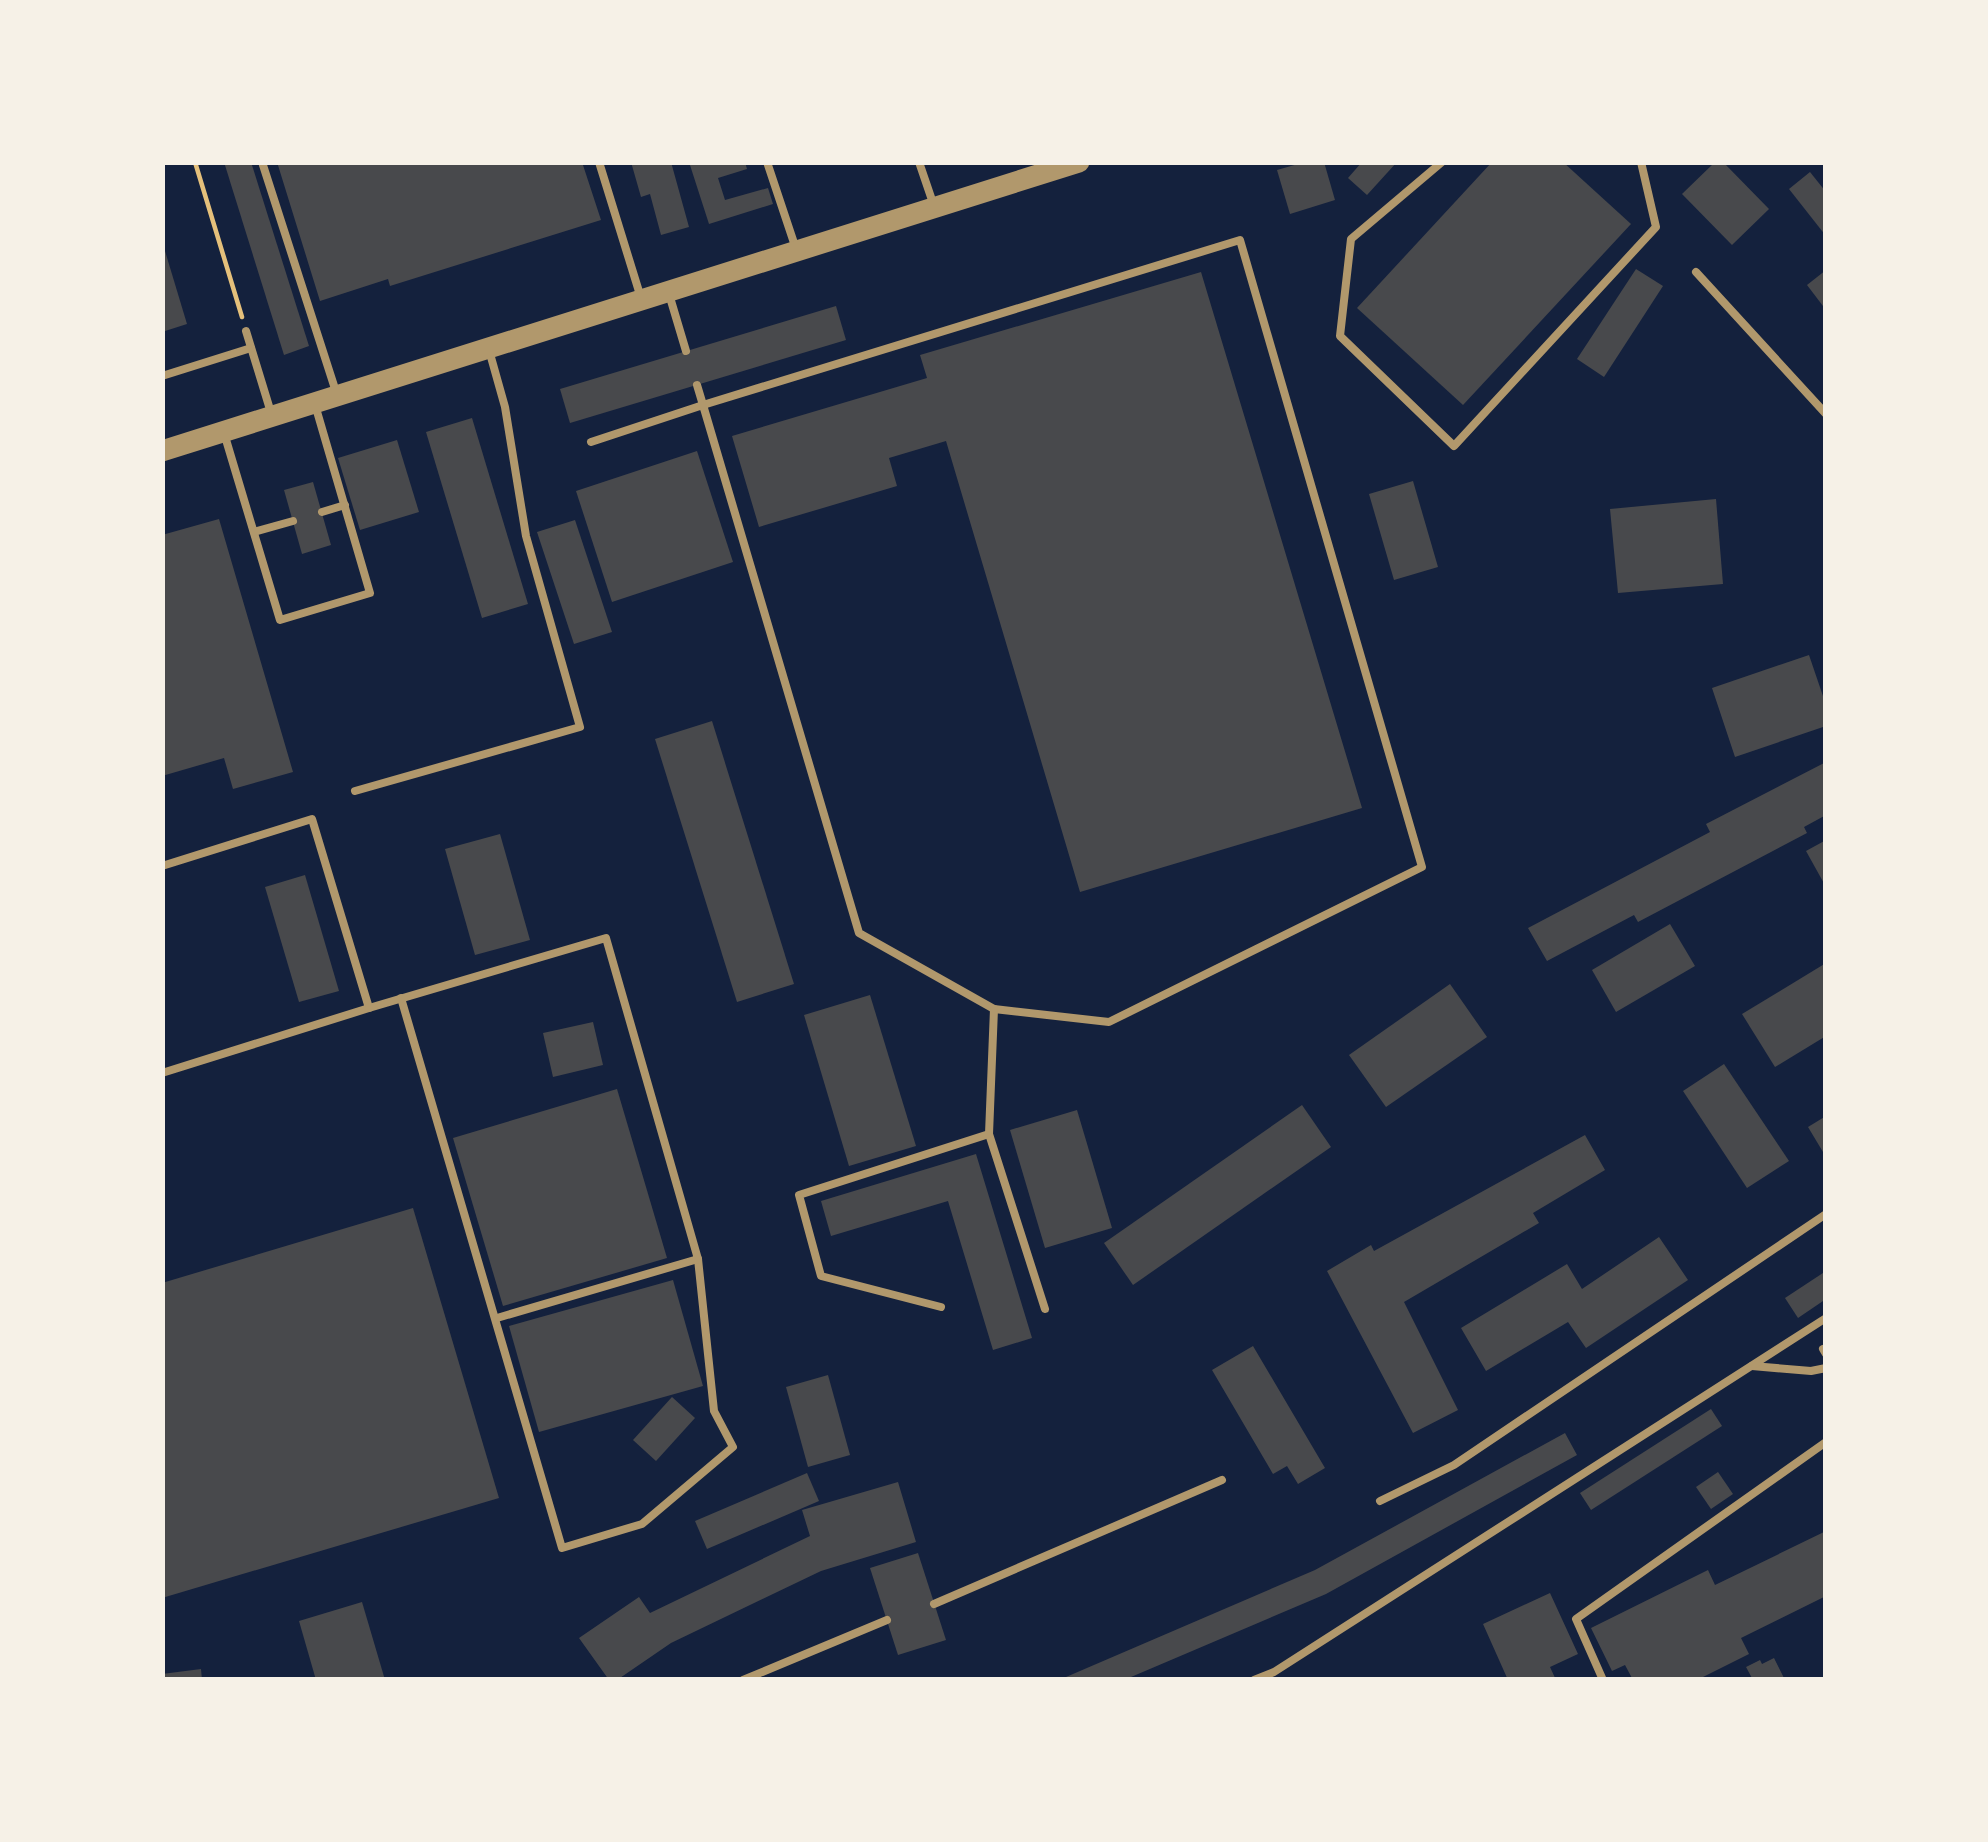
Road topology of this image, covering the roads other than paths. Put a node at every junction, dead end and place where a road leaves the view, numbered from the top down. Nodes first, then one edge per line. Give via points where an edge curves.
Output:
1 (262, 162) edge
2 (599, 162) edge
3 (767, 162) edge
4 (919, 162) edge
5 (1079, 162) edge
6 (1442, 162) edge
7 (1641, 162) edge
8 (934, 208) junction
9 (797, 253) junction
10 (1696, 272) dead end
11 (668, 292) junction
12 (642, 301) junction
13 (246, 332) road end
14 (251, 348) junction
15 (489, 349) junction
16 (686, 351) dead end
17 (162, 376) edge
18 (697, 385) dead end
19 (338, 395) junction
20 (314, 404) junction
21 (703, 405) junction
22 (1826, 414) edge
23 (273, 417) junction
24 (224, 431) junction
25 (591, 442) dead end
26 (162, 451) edge
27 (345, 506) junction
28 (322, 512) dead end
29 (292, 521) dead end
30 (254, 532) junction
31 (355, 791) dead end
32 (162, 866) edge
33 (401, 998) junction
34 (369, 1008) junction
35 (994, 1009) junction
36 (162, 1073) edge
37 (989, 1134) junction
38 (1826, 1214) edge
39 (698, 1259) junction
40 (940, 1307) dead end
41 (1046, 1309) dead end
42 (496, 1318) junction
43 (1826, 1318) edge
44 (1752, 1366) junction
45 (1826, 1368) edge
46 (1826, 1442) edge
47 (1222, 1480) dead end
48 (1380, 1501) dead end
49 (934, 1604) dead end
50 (887, 1620) dead end
51 (743, 1680) edge
52 (1254, 1680) edge
53 (1603, 1680) edge

1 - 19 lane
2 - 12 lane
3 - 9 lane
4 - 8 lane
5 - 8 street
6 - 7 lane via 1351,238 1340,336 1454,446 1656,226
8 - 9 street
9 - 11 street
10 - 22 lane
11 - 12 street
11 - 16 lane
12 - 15 street
13 - 14 lane
14 - 17 lane
14 - 23 lane
15 - 19 street
15 - 31 lane via 526,536 580,728
18 - 21 lane
19 - 20 street
20 - 23 street
20 - 27 lane
21 - 25 lane
21 - 35 lane via 859,933
21 - 35 lane via 1240,240 1423,867 1109,1022
23 - 24 street
24 - 26 street
24 - 30 lane
27 - 28 lane
27 - 30 lane via 370,593 280,620
29 - 30 lane
32 - 34 lane via 312,819
33 - 34 lane
33 - 39 lane via 606,938
33 - 42 lane
34 - 36 lane
35 - 37 lane
37 - 40 lane via 799,1195 821,1276
37 - 41 lane
38 - 48 lane via 1454,1465
39 - 42 lane
39 - 42 lane via 714,1411 733,1447 643,1524 562,1548
43 - 44 lane
44 - 45 lane
44 - 52 lane
46 - 53 lane via 1576,1619
47 - 49 lane
50 - 51 lane

